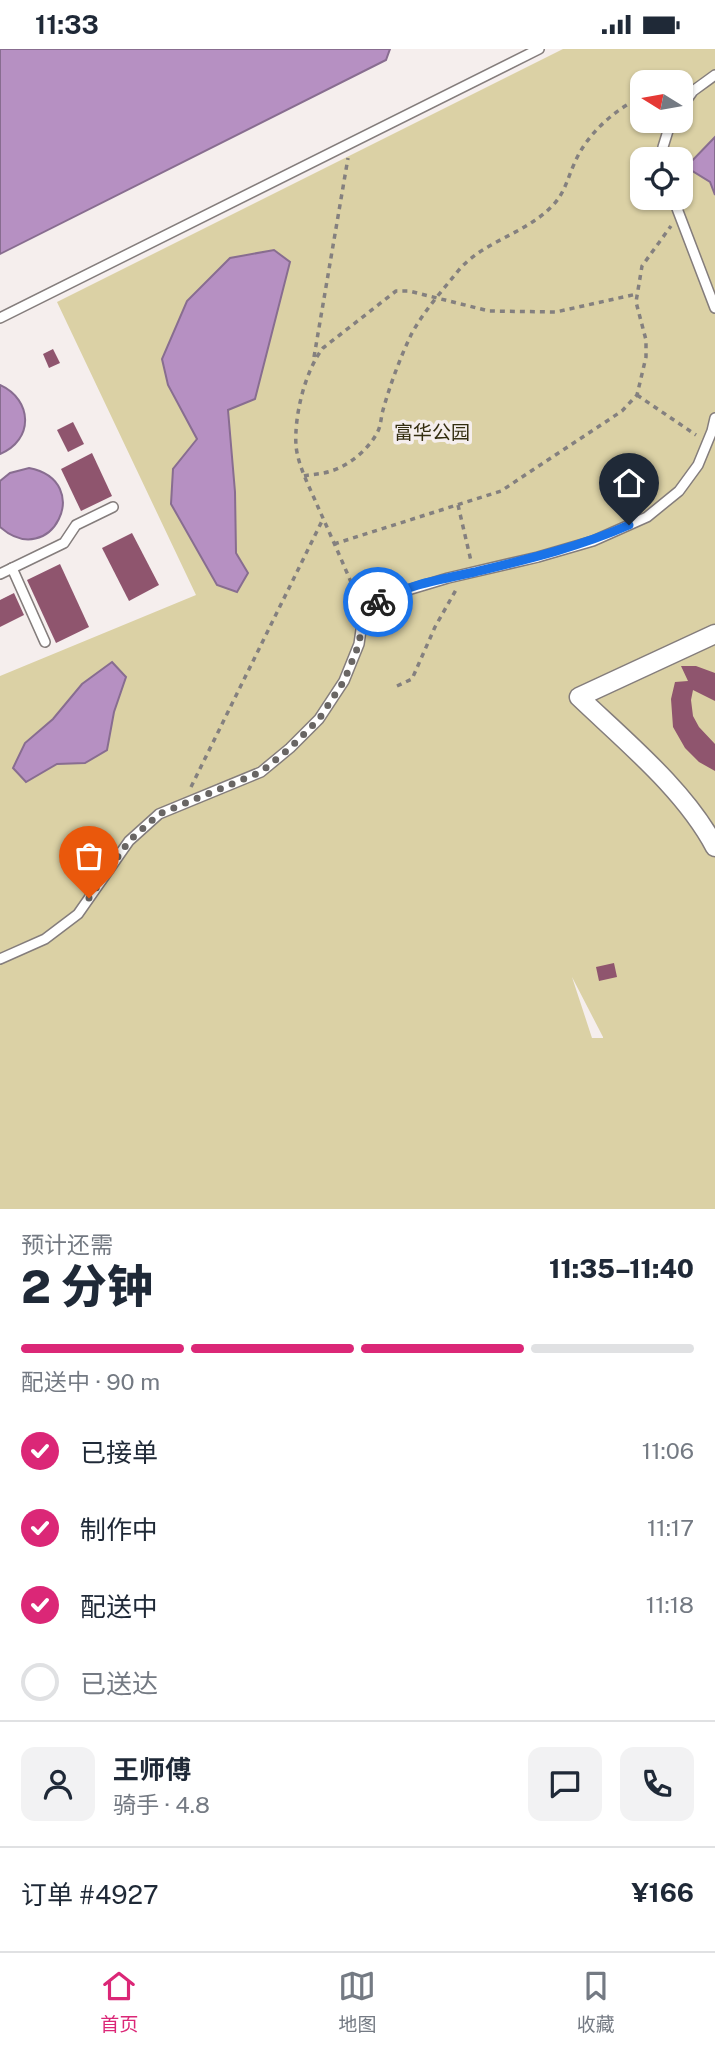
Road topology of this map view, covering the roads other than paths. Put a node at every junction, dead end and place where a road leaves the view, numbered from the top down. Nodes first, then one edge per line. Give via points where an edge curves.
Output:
1 (538, 49) edge
2 (715, 75) edge
3 (693, 91) edge
4 (677, 210) edge
5 (715, 309) edge
6 (0, 318) edge
7 (715, 418) edge
8 (113, 507) dead end
9 (12, 568) junction
10 (0, 574) edge
11 (715, 634) edge
12 (45, 642) dead end
13 (715, 847) edge
14 (0, 959) edge

1 - 6 lane
2 - 3 lane
4 - 5 lane
7 - 14 lane via 698,465 679,491 646,517 593,541 387,596 370,607 344,681 310,729 261,772 159,814 129,841 78,914 45,939
8 - 9 lane via 76,525 64,543
9 - 10 lane
9 - 12 lane
11 - 13 street via 579,697 674,790

